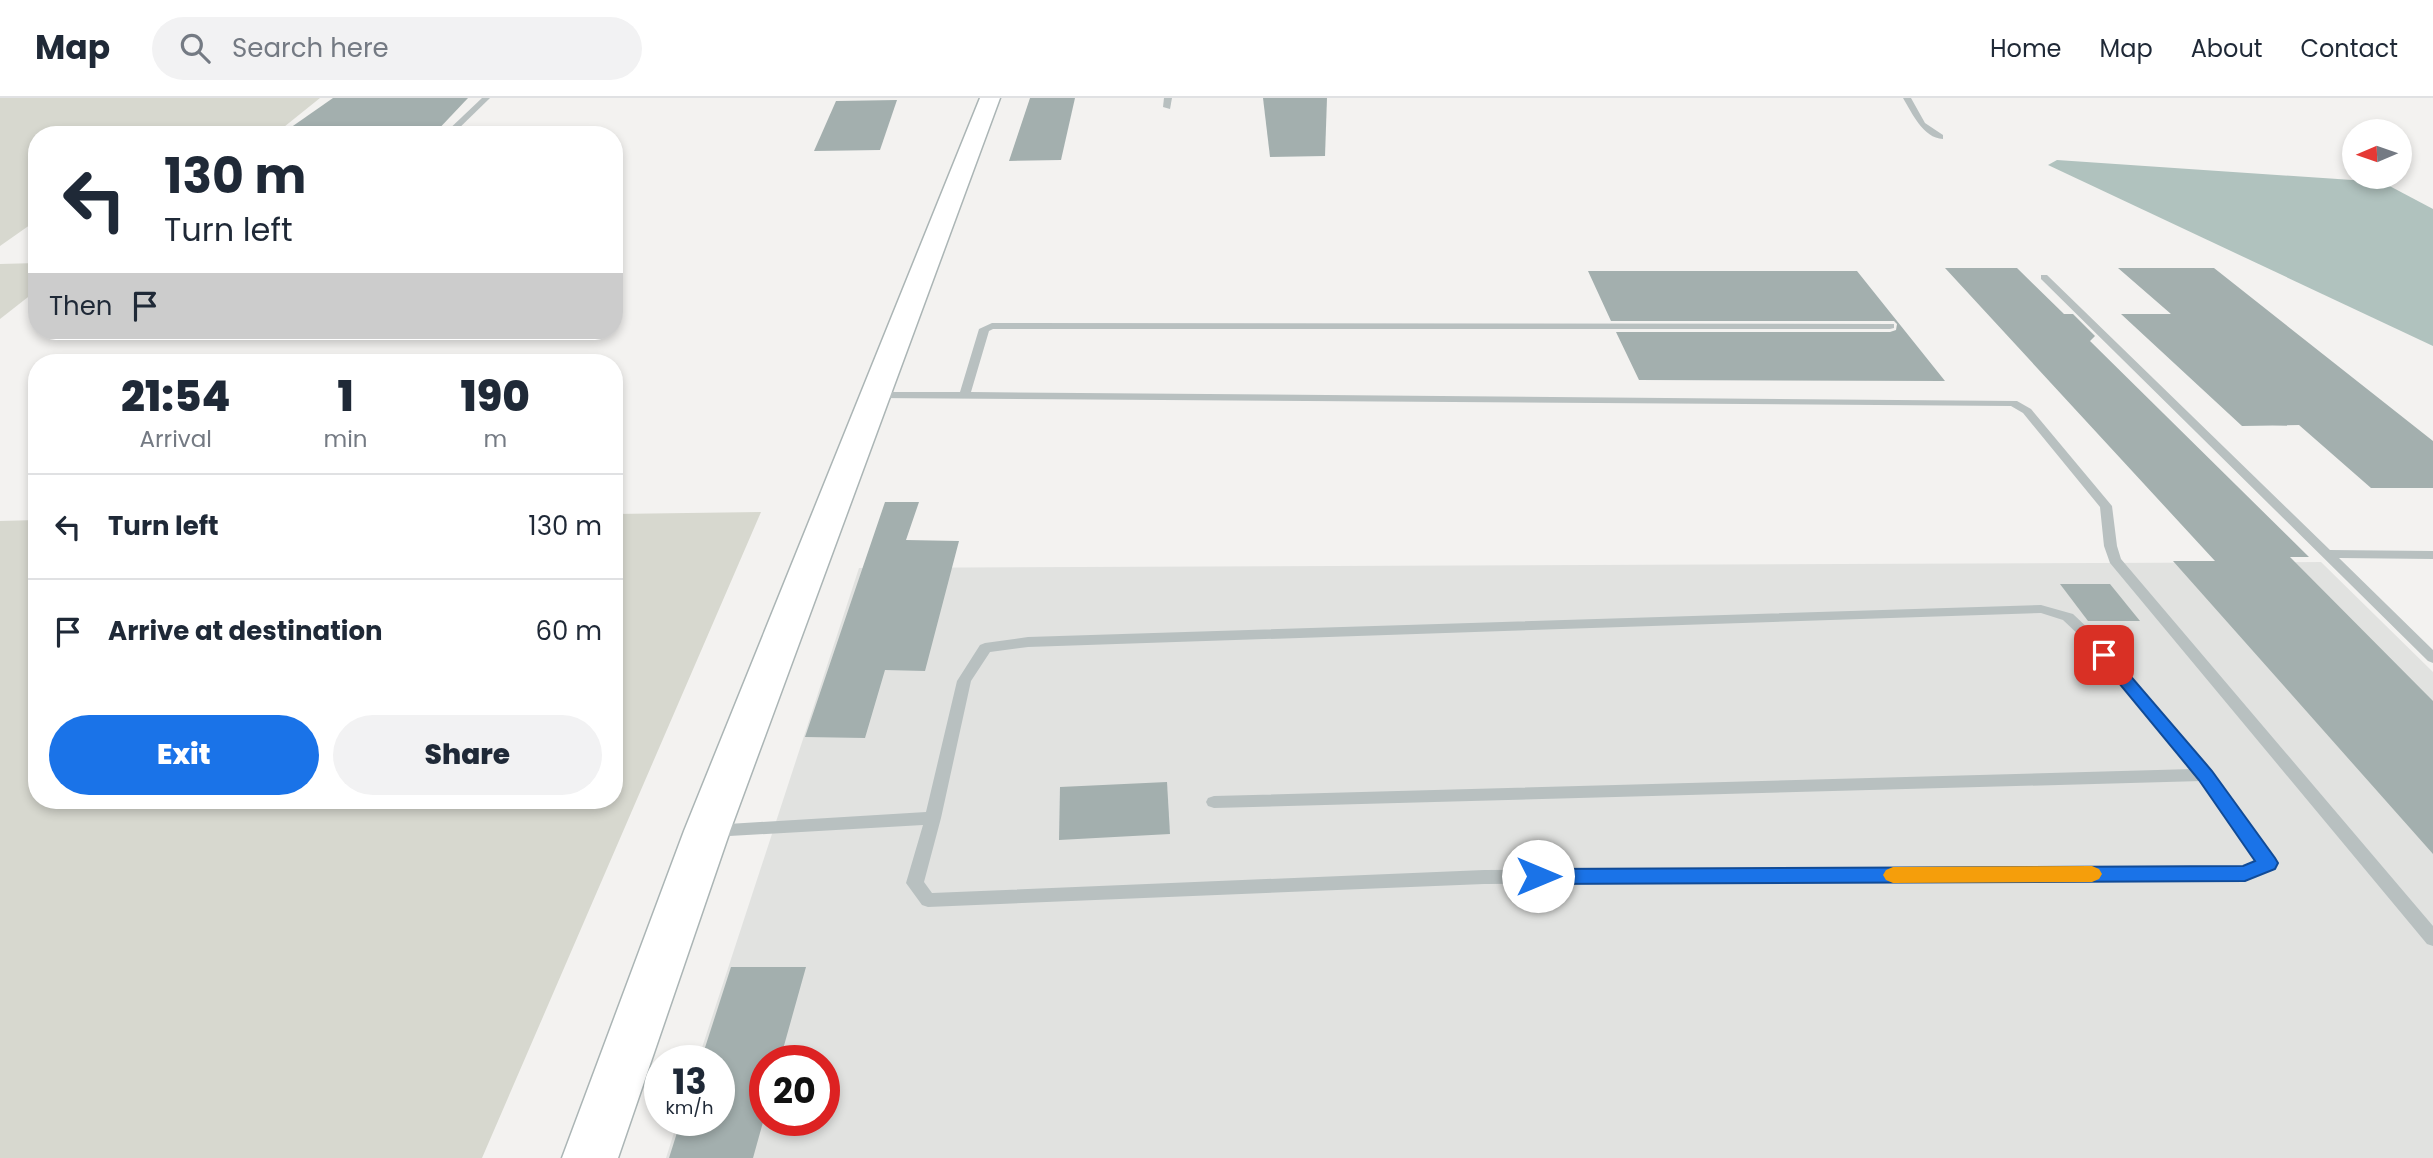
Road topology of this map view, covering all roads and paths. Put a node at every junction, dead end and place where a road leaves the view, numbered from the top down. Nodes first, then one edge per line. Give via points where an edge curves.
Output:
1 (486, 98) edge
2 (990, 98) edge
3 (1907, 98) edge
4 (456, 126) edge
5 (1940, 137) dead end
6 (2044, 277) dead end
7 (1890, 326) dead end
8 (876, 395) junction
9 (965, 395) junction
10 (2327, 554) junction
11 (2433, 555) edge
12 (2433, 658) edge
13 (2206, 775) junction
14 (1214, 802) dead end
15 (933, 818) junction
16 (707, 831) junction
17 (2433, 939) edge
18 (590, 1158) edge

1 - 4 lane
2 - 8 street
3 - 5 lane via 1922,124
6 - 10 lane
7 - 9 lane via 992,326 984,329
8 - 9 lane
8 - 16 street
9 - 17 lane via 2020,406 2106,506 2107,536 2115,560
10 - 11 lane
10 - 12 lane
13 - 14 lane
13 - 15 lane via 2087,635 2068,617 2041,609 1042,642 985,648 964,681
13 - 15 lane via 2268,863 2245,873 1484,877 928,900 915,883
15 - 16 lane
16 - 18 street

